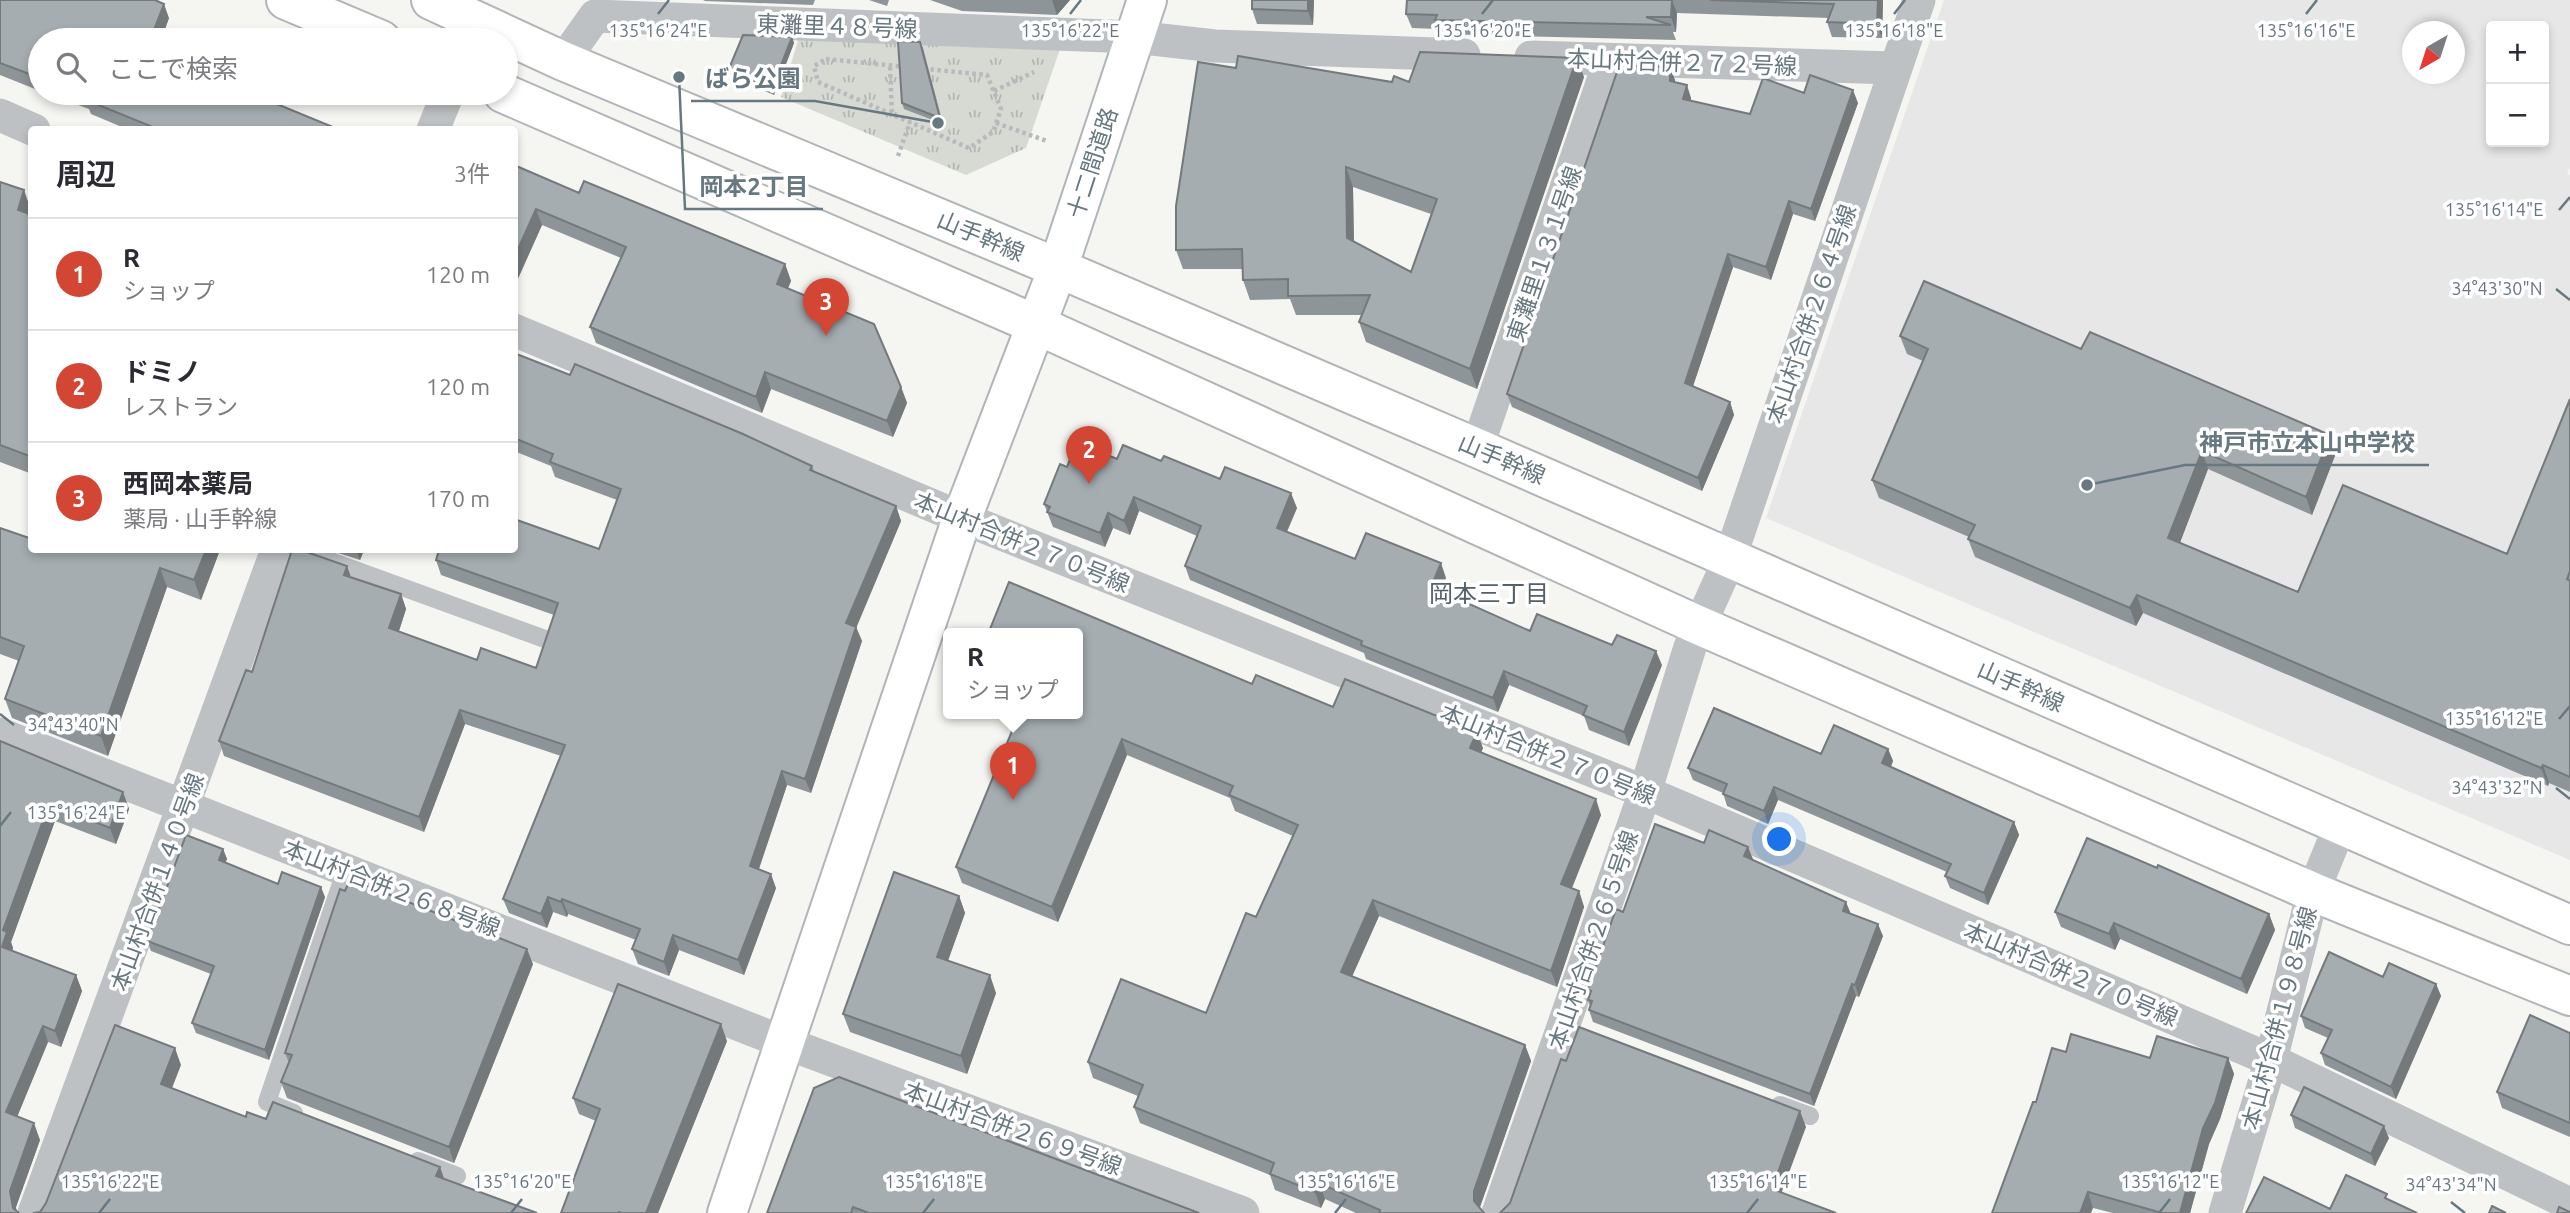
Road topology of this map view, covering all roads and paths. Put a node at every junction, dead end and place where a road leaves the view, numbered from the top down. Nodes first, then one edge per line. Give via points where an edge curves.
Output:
1 (286, 0) edge
2 (431, 0) edge
3 (1147, 0) edge
4 (1919, 0) edge
5 (476, 9) edge
6 (755, 11) edge
7 (352, 28) edge
8 (508, 28) edge
9 (518, 34) edge
10 (1134, 37) junction
11 (1610, 60) junction
12 (563, 61) junction
13 (890, 66) junction
14 (1894, 68) junction
15 (518, 100) edge
16 (443, 105) edge
17 (892, 114) junction
18 (0, 116) edge
19 (910, 122) junction
20 (996, 124) junction
21 (435, 126) edge
22 (28, 128) edge
23 (1047, 141) dead end
24 (898, 156) dead end
25 (1058, 268) junction
26 (1037, 325) junction
27 (518, 332) edge
28 (1477, 448) junction
29 (962, 518) junction
30 (276, 553) edge
31 (308, 553) edge
32 (1730, 558) junction
33 (1698, 625) junction
34 (545, 639) edge
35 (0, 734) edge
36 (1645, 792) junction
37 (184, 807) junction
38 (2340, 826) junction
39 (346, 869) junction
40 (2313, 892) junction
41 (2570, 925) edge
42 (2570, 996) edge
43 (783, 1042) junction
44 (2271, 1060) junction
45 (1758, 1096) edge
46 (1810, 1116) edge
47 (305, 1117) edge
48 (407, 1156) edge
49 (457, 1176) dead end
50 (2570, 1204) edge
51 (34, 1213) edge
52 (727, 1213) edge
53 (1244, 1213) edge
54 (1497, 1213) edge
55 (2225, 1213) edge

1 - 7 street
2 - 5 street, 山手幹線
3 - 10 street, 十二間道路
4 - 14 street, 本山村合併２６４号線
5 - 8 street, 山手幹線
6 - 10 street, 東灘里４８号線
6 - 12 street, 東灘里４８号線 via 595,16
9 - 12 street, 山手幹線
10 - 11 street, 本山村合併２７２号線 via 1215,46
10 - 25 street, 十二間道路
11 - 14 street, 本山村合併２７２号線
11 - 28 street, 東灘里１３１号線
12 - 25 street, 山手幹線
13 - 17 path
13 - 17 path via 826,60 814,66 818,82
13 - 20 path via 988,75 1001,109
14 - 32 street, 本山村合併２６４号線
15 - 26 street
16 - 21 street
17 - 19 path
18 - 22 street
19 - 20 path via 969,148 993,132
19 - 24 path
20 - 23 path
25 - 26 street, 十二間道路
25 - 28 street, 山手幹線
26 - 29 street, 十二間道路
26 - 33 street
27 - 29 street, 本山村合併２７０号線
28 - 32 street, 山手幹線
29 - 36 street, 本山村合併２７０号線
29 - 43 street, 十二間道路
30 - 37 street, 本山村合併１４０号線
31 - 34 lane
32 - 33 street, 本山村合併２６４号線
32 - 38 street, 山手幹線
33 - 36 street, 本山村合併２６５号線
33 - 40 street
35 - 37 street, 本山村合併２６８号線
36 - 44 street, 本山村合併２７０号線
36 - 54 street, 本山村合併２６５号線 via 1571,1025
37 - 39 street, 本山村合併２６８号線
37 - 51 street, 本山村合併１４０号線
38 - 40 street, 本山村合併１９８号線
38 - 41 street, 山手幹線
39 - 43 street, 本山村合併２６８号線
39 - 47 lane via 267,1102
40 - 42 street
40 - 44 street, 本山村合併１９８号線
43 - 52 street, 十二間道路
43 - 53 street, 本山村合併２６９号線
44 - 50 street, 本山村合併２７０号線
44 - 55 street, 本山村合併１９８号線
45 - 46 lane
48 - 49 lane

